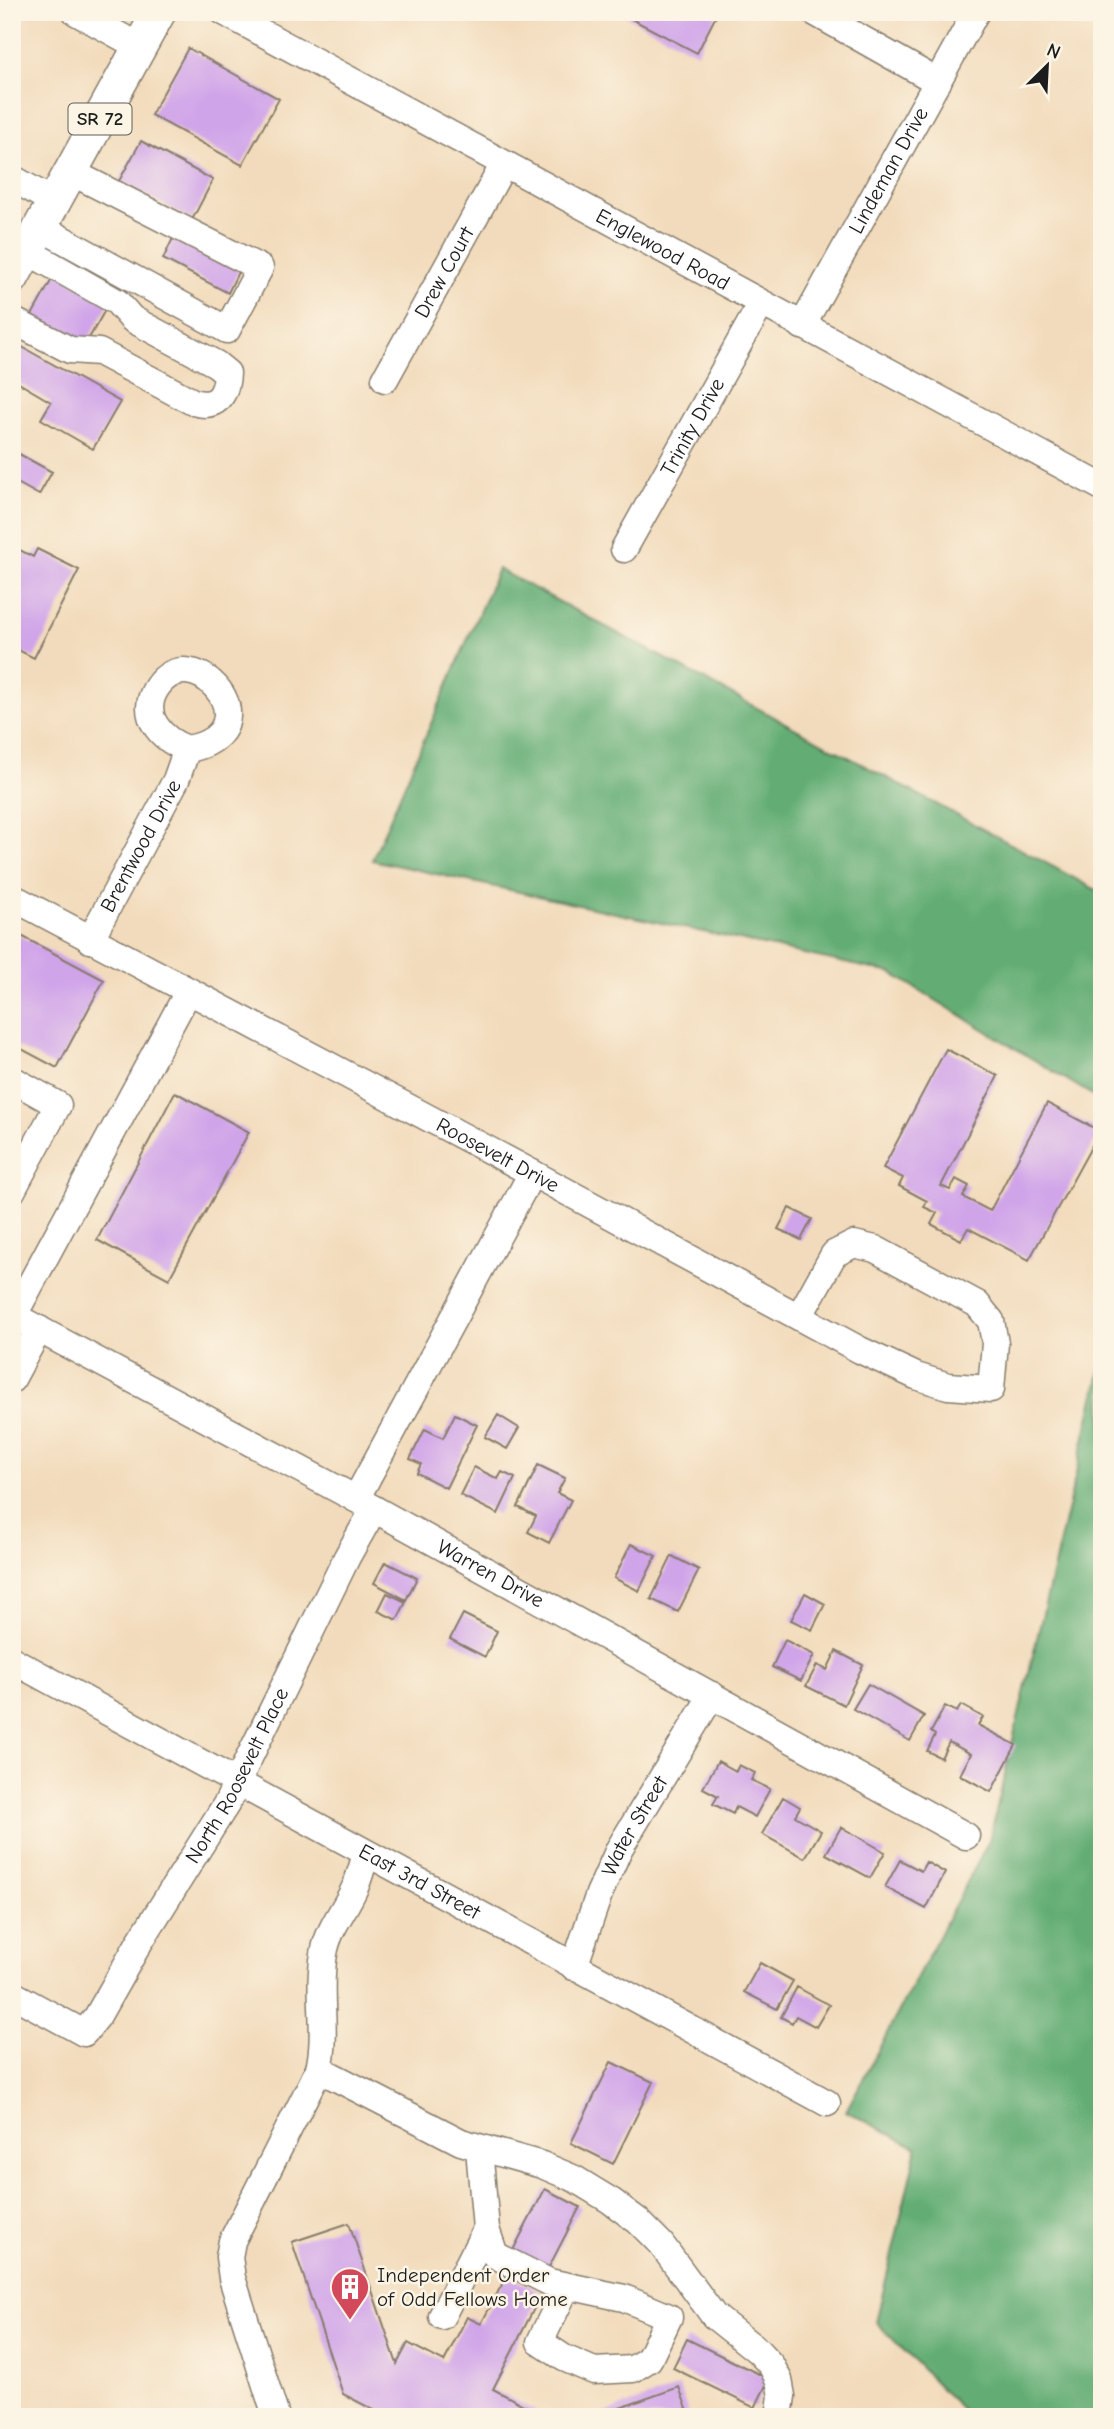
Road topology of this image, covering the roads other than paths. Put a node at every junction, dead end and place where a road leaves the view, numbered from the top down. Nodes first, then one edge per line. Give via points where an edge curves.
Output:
1 (76, 12) edge
2 (159, 12) edge
3 (224, 12) edge
4 (814, 12) edge
5 (976, 12) edge
6 (140, 47) junction
7 (938, 82) junction
8 (504, 164) junction
9 (71, 172) junction
10 (12, 178) edge
11 (34, 239) edge
12 (74, 246) junction
13 (66, 274) junction
14 (761, 304) junction
15 (14, 321) edge
16 (802, 326) junction
17 (385, 379) dead end
18 (1102, 487) edge
19 (624, 549) dead end
20 (187, 750) dead end
21 (12, 897) edge
22 (90, 940) junction
23 (188, 992) junction
24 (12, 1079) edge
25 (20, 1157) edge
26 (532, 1172) junction
27 (12, 1191) edge
28 (13, 1315) edge
29 (799, 1317) junction
30 (39, 1329) junction
31 (12, 1379) edge
32 (365, 1504) junction
33 (12, 1660) edge
34 (712, 1695) junction
35 (237, 1783) junction
36 (966, 1836) dead end
37 (366, 1854) junction
38 (574, 1967) junction
39 (12, 1994) edge
40 (319, 2069) junction
41 (827, 2103) dead end
42 (479, 2148) junction
43 (486, 2229) junction
44 (567, 2286) junction
45 (701, 2299) junction
46 (442, 2316) dead end
47 (669, 2317) junction
48 (276, 2417) edge
49 (779, 2417) edge

1 - 6 street
2 - 6 main road, SR 72
3 - 8 street, Englewood Road
4 - 7 street
5 - 7 street, Lindeman Drive
6 - 9 main road, SR 72
7 - 16 street, Lindeman Drive
8 - 14 street, Englewood Road
8 - 17 street, Drew Court
9 - 11 main road, SR 72
9 - 12 street via 260,268 227,330
10 - 11 street
11 - 12 street
11 - 13 street
12 - 13 street
13 - 15 street via 117,302 132,319 227,373 226,389 218,400 204,405 193,402 99,352 77,352 57,345
14 - 16 street, Englewood Road
14 - 19 street, Trinity Drive
16 - 18 street, Englewood Road
20 - 22 street, Brentwood Drive via 176,780
21 - 22 street, Roosevelt Drive
22 - 23 street, Roosevelt Drive
23 - 26 street, Roosevelt Drive
23 - 28 street
24 - 25 street via 58,1105
25 - 27 street
26 - 29 street, Roosevelt Drive
26 - 32 street, North Roosevelt Place
28 - 30 street, Warren Drive
29 - 29 street, Roosevelt Drive via 916,1376 948,1386 991,1389 995,1343 991,1321 977,1304 875,1249 854,1244 834,1254
30 - 31 street
30 - 32 street, Warren Drive
32 - 34 street, Warren Drive
32 - 35 street, North Roosevelt Place via 347,1557
33 - 35 street, East 3rd Street
34 - 36 street, Warren Drive
34 - 38 street, Water Street via 619,1849 598,1894
35 - 37 street, East 3rd Street
35 - 39 street, North Roosevelt Place via 84,2033
37 - 38 street, East 3rd Street
37 - 40 street via 324,1952
38 - 41 street, East 3rd Street
40 - 42 street
40 - 48 street via 232,2241 229,2257
42 - 43 street
42 - 45 street via 542,2165 611,2201 661,2244
43 - 44 street via 495,2255
43 - 46 street
44 - 47 street via 624,2298
44 - 47 street via 540,2342 593,2371 633,2370 649,2359
45 - 47 street
45 - 49 street via 771,2365 782,2396

